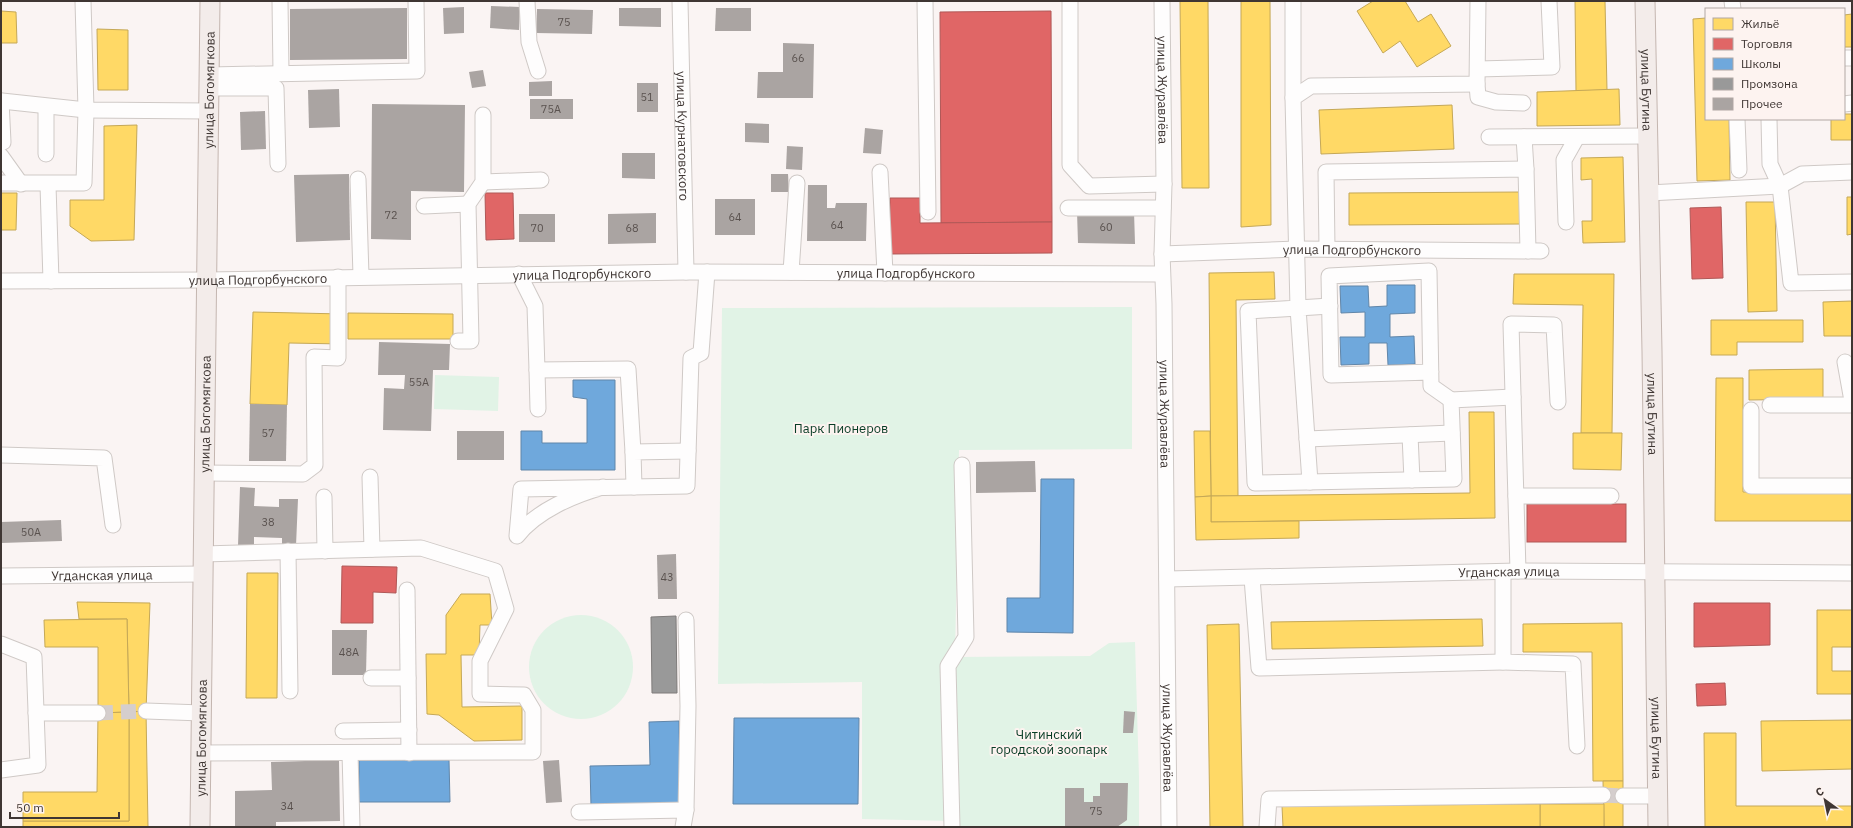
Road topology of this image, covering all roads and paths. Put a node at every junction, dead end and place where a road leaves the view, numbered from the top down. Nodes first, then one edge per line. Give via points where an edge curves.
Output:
1 (82, 1) edge
2 (210, 1) edge
3 (280, 1) edge
4 (416, 1) edge
5 (527, 1) edge
6 (680, 1) edge
7 (925, 1) edge
8 (1070, 1) edge
9 (1162, 1) edge
10 (1293, 1) edge
11 (1478, 1) edge
12 (1549, 1) edge
13 (1645, 1) edge
14 (1478, 68) junction
15 (538, 71) dead end
16 (281, 73) junction
17 (208, 81) junction
18 (1477, 84) junction
19 (1293, 98) junction
20 (1, 101) edge
21 (1523, 103) dead end
22 (46, 107) junction
23 (86, 110) junction
24 (208, 111) junction
25 (483, 115) dead end
26 (1737, 120) edge
27 (1768, 120) edge
28 (1648, 136) junction
29 (1489, 137) dead end
30 (1524, 137) junction
31 (1577, 137) junction
32 (1, 143) edge
33 (46, 154) dead end
34 (1, 156) edge
35 (278, 164) dead end
36 (1526, 169) junction
37 (1739, 170) dead end
38 (880, 172) dead end
39 (1852, 172) edge
40 (358, 179) dead end
41 (541, 180) dead end
42 (484, 182) junction
43 (1, 183) edge
44 (797, 183) dead end
45 (20, 184) junction
46 (1164, 184) junction
47 (48, 185) junction
48 (1780, 186) junction
49 (1649, 193) junction
50 (468, 204) junction
51 (424, 206) dead end
52 (1068, 208) dead end
53 (1163, 208) junction
54 (928, 212) dead end
55 (1566, 222) dead end
56 (1297, 249) junction
57 (1327, 249) junction
58 (1162, 254) junction
59 (686, 272) junction
60 (707, 272) junction
61 (791, 272) junction
62 (885, 273) junction
63 (519, 274) junction
64 (1162, 274) junction
65 (470, 275) junction
66 (360, 276) junction
67 (338, 277) junction
68 (1, 280) edge
69 (207, 280) junction
70 (51, 281) junction
71 (1852, 282) edge
72 (1330, 306) junction
73 (1298, 308) junction
74 (458, 341) dead end
75 (1845, 362) dead end
76 (537, 370) junction
77 (1431, 372) junction
78 (1514, 397) junction
79 (1451, 400) junction
80 (1852, 401) edge
81 (1558, 402) dead end
82 (1770, 405) dead end
83 (1852, 405) edge
84 (538, 409) dead end
85 (1751, 410) dead end
86 (1452, 433) junction
87 (1410, 435) junction
88 (1308, 439) junction
89 (688, 451) junction
90 (633, 452) junction
91 (1, 455) edge
92 (962, 465) dead end
93 (204, 474) junction
94 (370, 477) dead end
95 (1412, 480) junction
96 (1310, 482) junction
97 (1852, 486) edge
98 (604, 487) junction
99 (634, 487) junction
100 (1516, 496) junction
101 (1611, 496) dead end
102 (324, 497) dead end
103 (113, 525) dead end
104 (372, 549) junction
105 (325, 551) junction
106 (288, 552) junction
107 (203, 554) junction
108 (1518, 571) junction
109 (1503, 572) junction
110 (1656, 573) junction
111 (1852, 573) edge
112 (203, 574) junction
113 (1, 576) edge
114 (1252, 578) junction
115 (1167, 579) junction
116 (407, 590) dead end
117 (686, 620) dead end
118 (1, 644) edge
119 (1503, 662) junction
120 (371, 678) dead end
121 (408, 678) junction
122 (290, 691) dead end
123 (146, 711) tunnel mouth
124 (36, 712) junction
125 (98, 713) tunnel mouth
126 (202, 713) junction
127 (409, 730) junction
128 (343, 731) dead end
129 (1577, 746) dead end
130 (200, 753) junction
131 (350, 753) junction
132 (409, 753) junction
133 (1, 770) edge
134 (1603, 795) tunnel mouth
135 (1623, 796) tunnel mouth
136 (1658, 796) junction
137 (686, 810) junction
138 (579, 812) dead end
139 (200, 827) edge
140 (352, 827) edge
141 (683, 827) edge
142 (952, 827) edge
143 (1169, 827) edge
144 (1267, 827) edge
145 (1658, 827) edge

1 - 23 street
2 - 17 main road, улица Богомягкова
3 - 16 street
4 - 16 street via 417,71
5 - 15 street via 529,42
6 - 59 street, улица Курнатовского
7 - 54 street
8 - 46 street via 1070,165 1089,186
9 - 46 street, улица Журавлёва
10 - 19 street
11 - 14 street
12 - 14 street via 1552,67
13 - 28 main road, улица Бутина
14 - 18 street
16 - 17 street
17 - 24 main road, улица Богомягкова
17 - 35 street via 276,88
18 - 19 street via 1311,86
18 - 21 street via 1478,97 1496,102
19 - 56 street
20 - 22 street
20 - 32 street
22 - 23 street
22 - 33 street
23 - 24 street
23 - 47 street via 84,183
24 - 69 main road, улица Богомягкова
25 - 42 street
26 - 37 street
27 - 48 street via 1770,164
28 - 31 street
28 - 49 main road, улица Бутина
29 - 30 street
30 - 31 street
30 - 36 street
31 - 55 street via 1564,160
34 - 45 street
36 - 57 street via 1326,172
36 - 57 street, улица Подгорбунского via 1535,251
38 - 62 street
39 - 48 street via 1802,174
40 - 66 street
41 - 42 street
42 - 50 street
43 - 45 street
44 - 61 street
45 - 47 street
46 - 53 street, улица Журавлёва
47 - 70 street
48 - 49 street
48 - 71 street via 1791,283
49 - 110 main road, улица Бутина
50 - 51 street
50 - 65 street
52 - 53 street
53 - 58 street, улица Журавлёва
56 - 57 street, улица Подгорбунского
56 - 58 street, улица Подгорбунского
56 - 73 street
58 - 64 street, улица Журавлёва
59 - 60 street, улица Подгорбунского
59 - 63 street, улица Подгорбунского
60 - 61 street, улица Подгорбунского
60 - 89 street via 701,353 691,358
61 - 62 street, улица Подгорбунского
62 - 64 street, улица Подгорбунского
63 - 65 street, улица Подгорбунского
63 - 76 street via 535,306
64 - 115 street, улица Журавлёва
65 - 66 street, улица Подгорбунского
65 - 74 street via 472,341
66 - 67 street, улица Подгорбунского
67 - 69 street, улица Подгорбунского
67 - 93 street via 338,358 314,357 316,465 304,474
68 - 70 street, улица Подгорбунского
69 - 70 street, улица Подгорбунского
69 - 93 main road, улица Богомягкова
72 - 73 street
72 - 77 street via 1331,375
72 - 77 street via 1330,276 1429,271
73 - 88 street
73 - 96 street via 1248,311 1255,483
75 - 80 street
76 - 84 street
76 - 90 street via 628,369
77 - 79 street via 1431,386
78 - 79 street
78 - 81 street via 1511,324 1554,325
78 - 100 street
79 - 86 street
82 - 83 street
85 - 97 street via 1751,486
86 - 87 street
86 - 95 street via 1454,479
87 - 88 street
87 - 95 street
88 - 96 street
89 - 90 street
89 - 99 street via 687,486
90 - 99 street
91 - 103 street via 104,458
92 - 142 street via 966,637 948,666
93 - 107 main road, улица Богомягкова
94 - 104 street
95 - 96 street
98 - 98 street via 521,489 517,536 536,518 572,497
98 - 99 street
100 - 101 street
100 - 108 street
102 - 105 street
104 - 105 street
104 - 132 street via 421,548 495,571 506,609 480,661 480,694 524,695 533,710 534,752
105 - 106 street
106 - 107 street
106 - 122 street
107 - 112 main road, улица Богомягкова
108 - 109 street, Угданская улица
108 - 110 street, Угданская улица
109 - 114 street, Угданская улица
109 - 119 street
110 - 111 street, Угданская улица
110 - 136 main road, улица Бутина
112 - 113 street, Угданская улица
112 - 126 main road, улица Богомягкова
114 - 115 street, Угданская улица
114 - 119 street via 1258,668
115 - 143 street, улица Журавлёва
116 - 121 street
117 - 137 street
118 - 124 street via 34,657
119 - 129 street via 1573,664
120 - 121 street
121 - 127 street
123 - 126 street
124 - 125 street
124 - 133 street via 38,765
126 - 130 main road, улица Богомягкова
127 - 128 street
127 - 132 street
130 - 131 street
130 - 139 main road, улица Богомягкова
131 - 132 street
131 - 140 street
134 - 144 street via 1269,799
135 - 136 street
136 - 145 main road, улица Бутина
137 - 138 street
137 - 141 street

